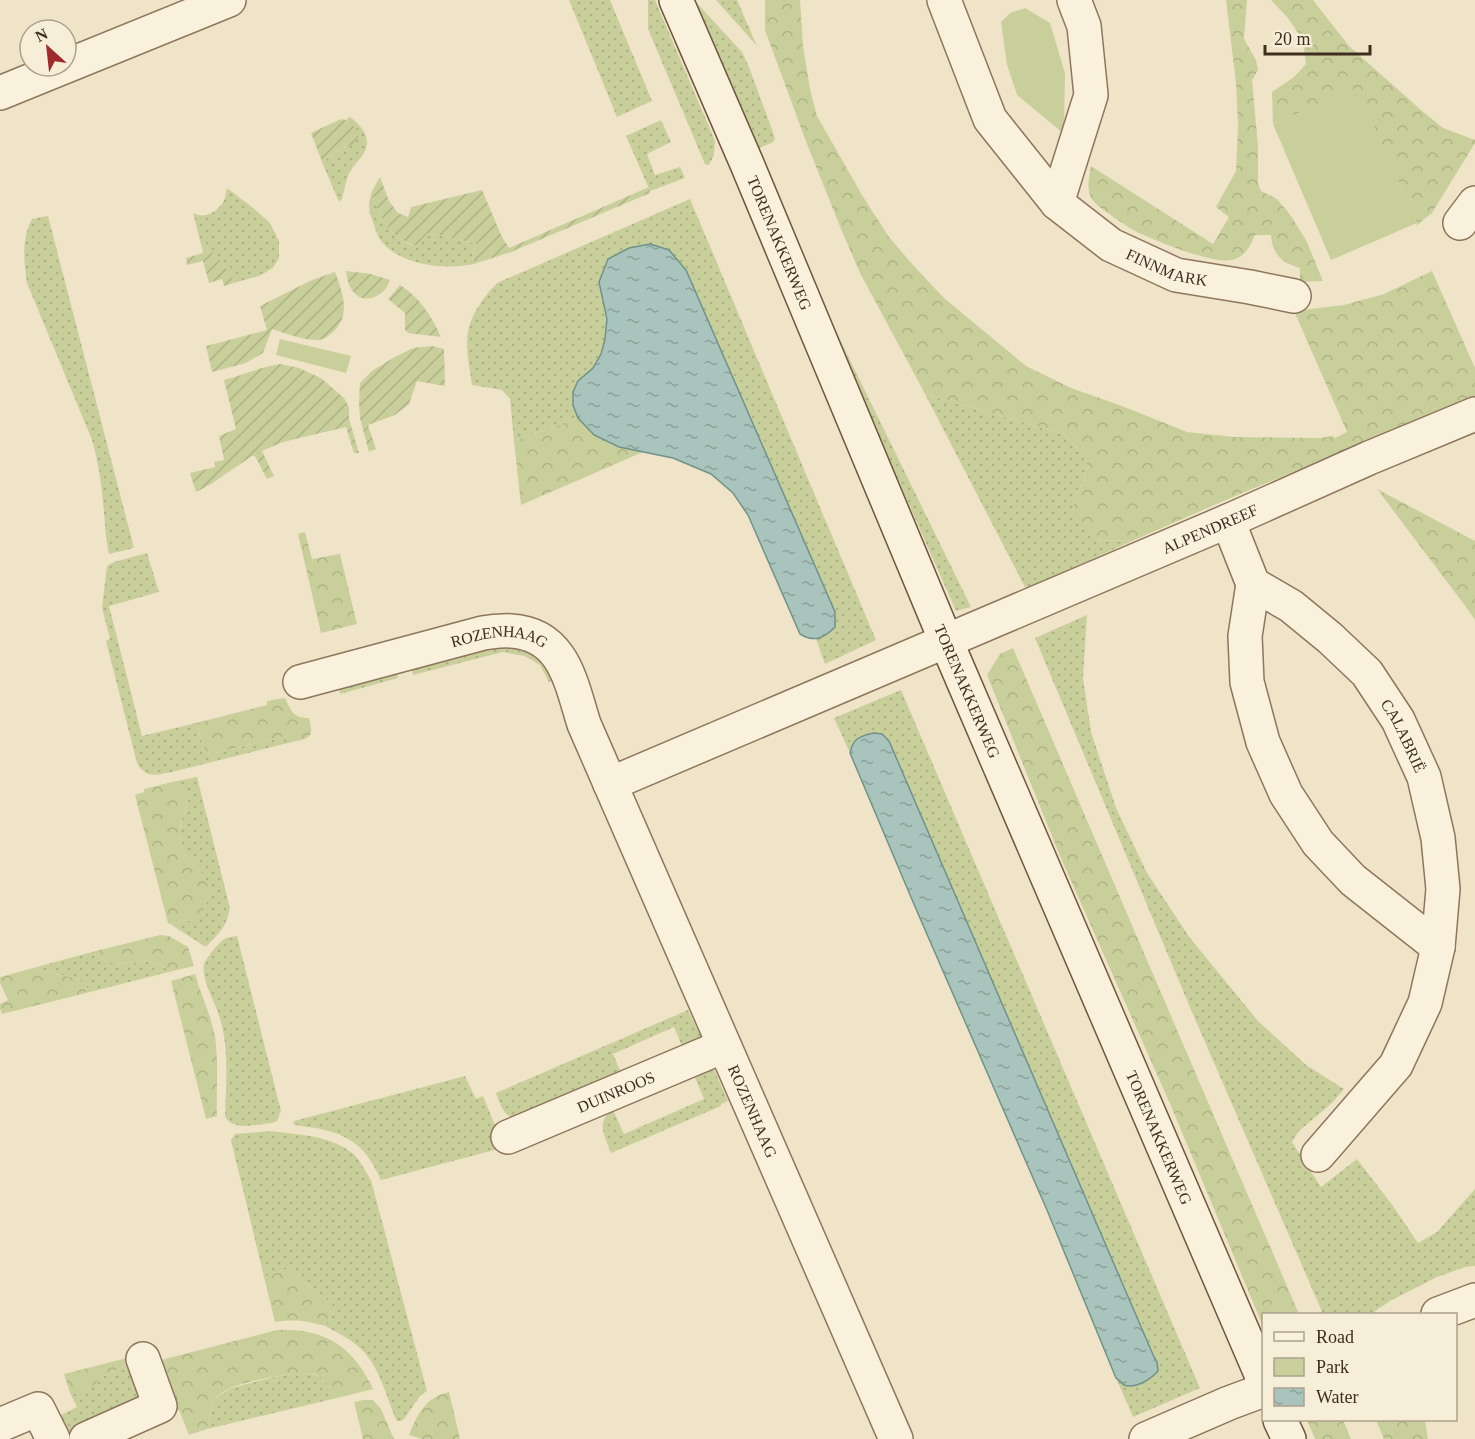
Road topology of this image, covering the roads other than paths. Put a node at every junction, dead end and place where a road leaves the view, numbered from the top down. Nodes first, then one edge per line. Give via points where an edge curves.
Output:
1 (229, 0) edge
2 (676, 0) edge
3 (944, 0) edge
4 (1074, 0) edge
5 (0, 93) edge
6 (1057, 203) junction
7 (1294, 296) dead end
8 (1475, 414) edge
9 (1228, 521) junction
10 (1253, 584) junction
11 (946, 641) junction
12 (300, 681) dead end
13 (610, 784) junction
14 (1438, 947) junction
15 (724, 1046) junction
16 (508, 1137) dead end
17 (1318, 1155) dead end
18 (1475, 1300) edge
19 (1441, 1313) edge
20 (143, 1359) dead end
21 (1262, 1379) edge
22 (1262, 1390) edge
23 (1281, 1421) edge
24 (0, 1425) edge
25 (53, 1439) edge
26 (86, 1439) edge
27 (896, 1439) edge
28 (1146, 1439) edge
29 (1289, 1439) edge

1 - 5 street
2 - 11 street, TORENAKKERWEG
3 - 6 street, FINNMARK via 990,119
4 - 6 street via 1084,26 1091,95
6 - 7 street, FINNMARK via 1111,245 1176,275
8 - 9 street, ALPENDREEF
9 - 10 street
9 - 11 street, ALPENDREEF
10 - 14 street via 1245,636 1247,682 1263,742 1286,794 1318,843 1353,880
10 - 14 street, CALABRIË via 1291,606 1330,638 1367,673 1398,720 1424,777 1438,838 1443,889
11 - 13 street
11 - 21 street, TORENAKKERWEG
12 - 13 street, ROZENHAAG via 483,633 512,631 537,637 556,651 569,675 584,724
13 - 15 street, ROZENHAAG
14 - 17 street, CALABRIË via 1425,1003 1396,1065
15 - 16 street, DUINROOS
15 - 27 street, ROZENHAAG
18 - 19 street
20 - 26 street via 160,1406
22 - 28 street
23 - 29 street
24 - 25 street via 38,1409

